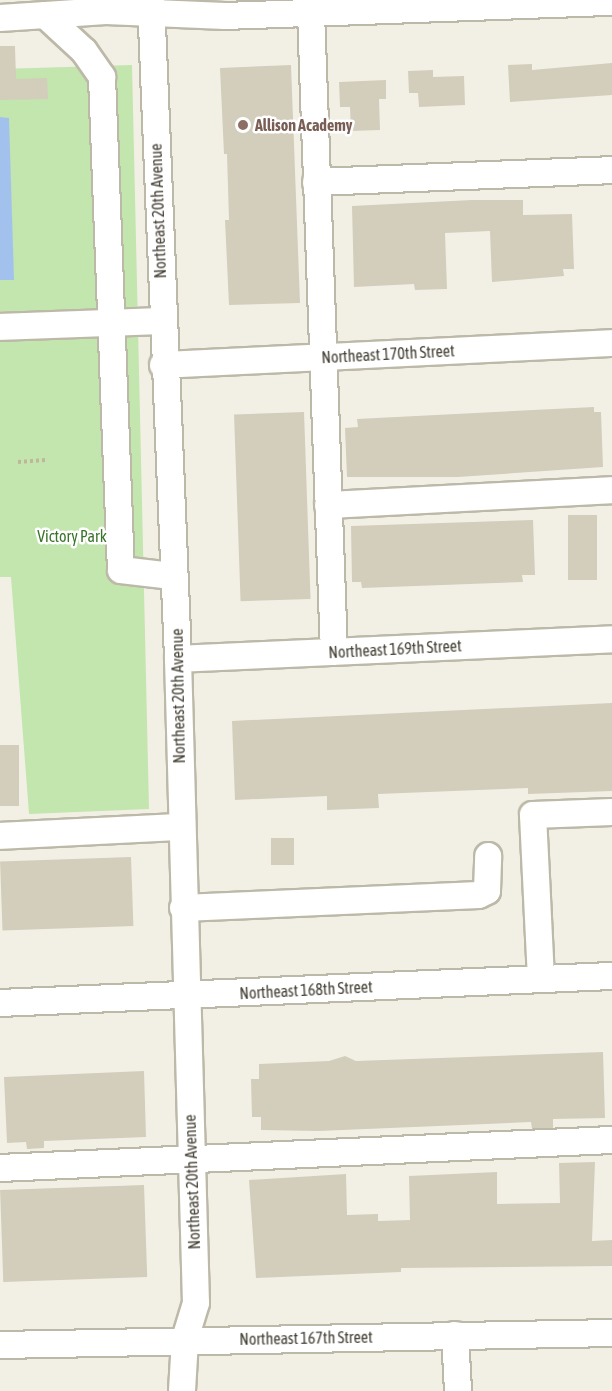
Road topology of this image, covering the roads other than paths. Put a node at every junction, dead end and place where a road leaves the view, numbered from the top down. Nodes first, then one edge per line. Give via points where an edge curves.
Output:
1 (612, 2) edge
2 (151, 7) edge
3 (311, 13) junction
4 (45, 15) junction
5 (0, 18) edge
6 (612, 170) edge
7 (316, 182) junction
8 (162, 321) junction
9 (112, 323) junction
10 (0, 327) edge
11 (612, 343) edge
12 (322, 357) junction
13 (163, 365) junction
14 (612, 490) edge
15 (328, 505) junction
16 (172, 576) junction
17 (612, 639) edge
18 (334, 652) junction
19 (178, 659) junction
20 (612, 812) edge
21 (180, 827) junction
22 (0, 836) edge
23 (488, 856) dead end
24 (183, 908) junction
25 (612, 976) edge
26 (540, 979) junction
27 (185, 996) junction
28 (0, 1003) edge
29 (612, 1140) edge
30 (192, 1160) junction
31 (0, 1168) edge
32 (612, 1333) edge
33 (455, 1335) junction
34 (185, 1340) junction
35 (0, 1345) edge
36 (182, 1391) edge
37 (458, 1391) edge

1 - 3 street
2 - 3 street
2 - 4 street
2 - 8 street, Northeast 20th Avenue
3 - 7 street
4 - 5 street
4 - 9 street via 84,51 102,77
6 - 7 street
7 - 12 street
8 - 9 street
8 - 13 street, Northeast 20th Avenue
9 - 10 street
9 - 16 street via 121,570
11 - 12 street, Northeast 170th Street
12 - 13 street, Northeast 170th Street
12 - 15 street
13 - 16 street, Northeast 20th Avenue
14 - 15 street
15 - 18 street
16 - 19 street, Northeast 20th Avenue
17 - 18 street, Northeast 169th Street
18 - 19 street, Northeast 169th Street
19 - 21 street, Northeast 20th Avenue
20 - 26 street via 533,815
21 - 22 street
21 - 24 street, Northeast 20th Avenue
23 - 24 street via 487,891 479,895
24 - 27 street, Northeast 20th Avenue
25 - 26 street, Northeast 168th Street
26 - 27 street, Northeast 168th Street
27 - 28 street, Northeast 168th Street
27 - 30 street, Northeast 20th Avenue
29 - 30 street
30 - 31 street
30 - 34 street, Northeast 20th Avenue via 196,1304
32 - 33 street, Northeast 167th Street
33 - 34 street, Northeast 167th Street
33 - 37 street
34 - 35 street, Northeast 167th Street
34 - 36 street, Northeast 20th Avenue

